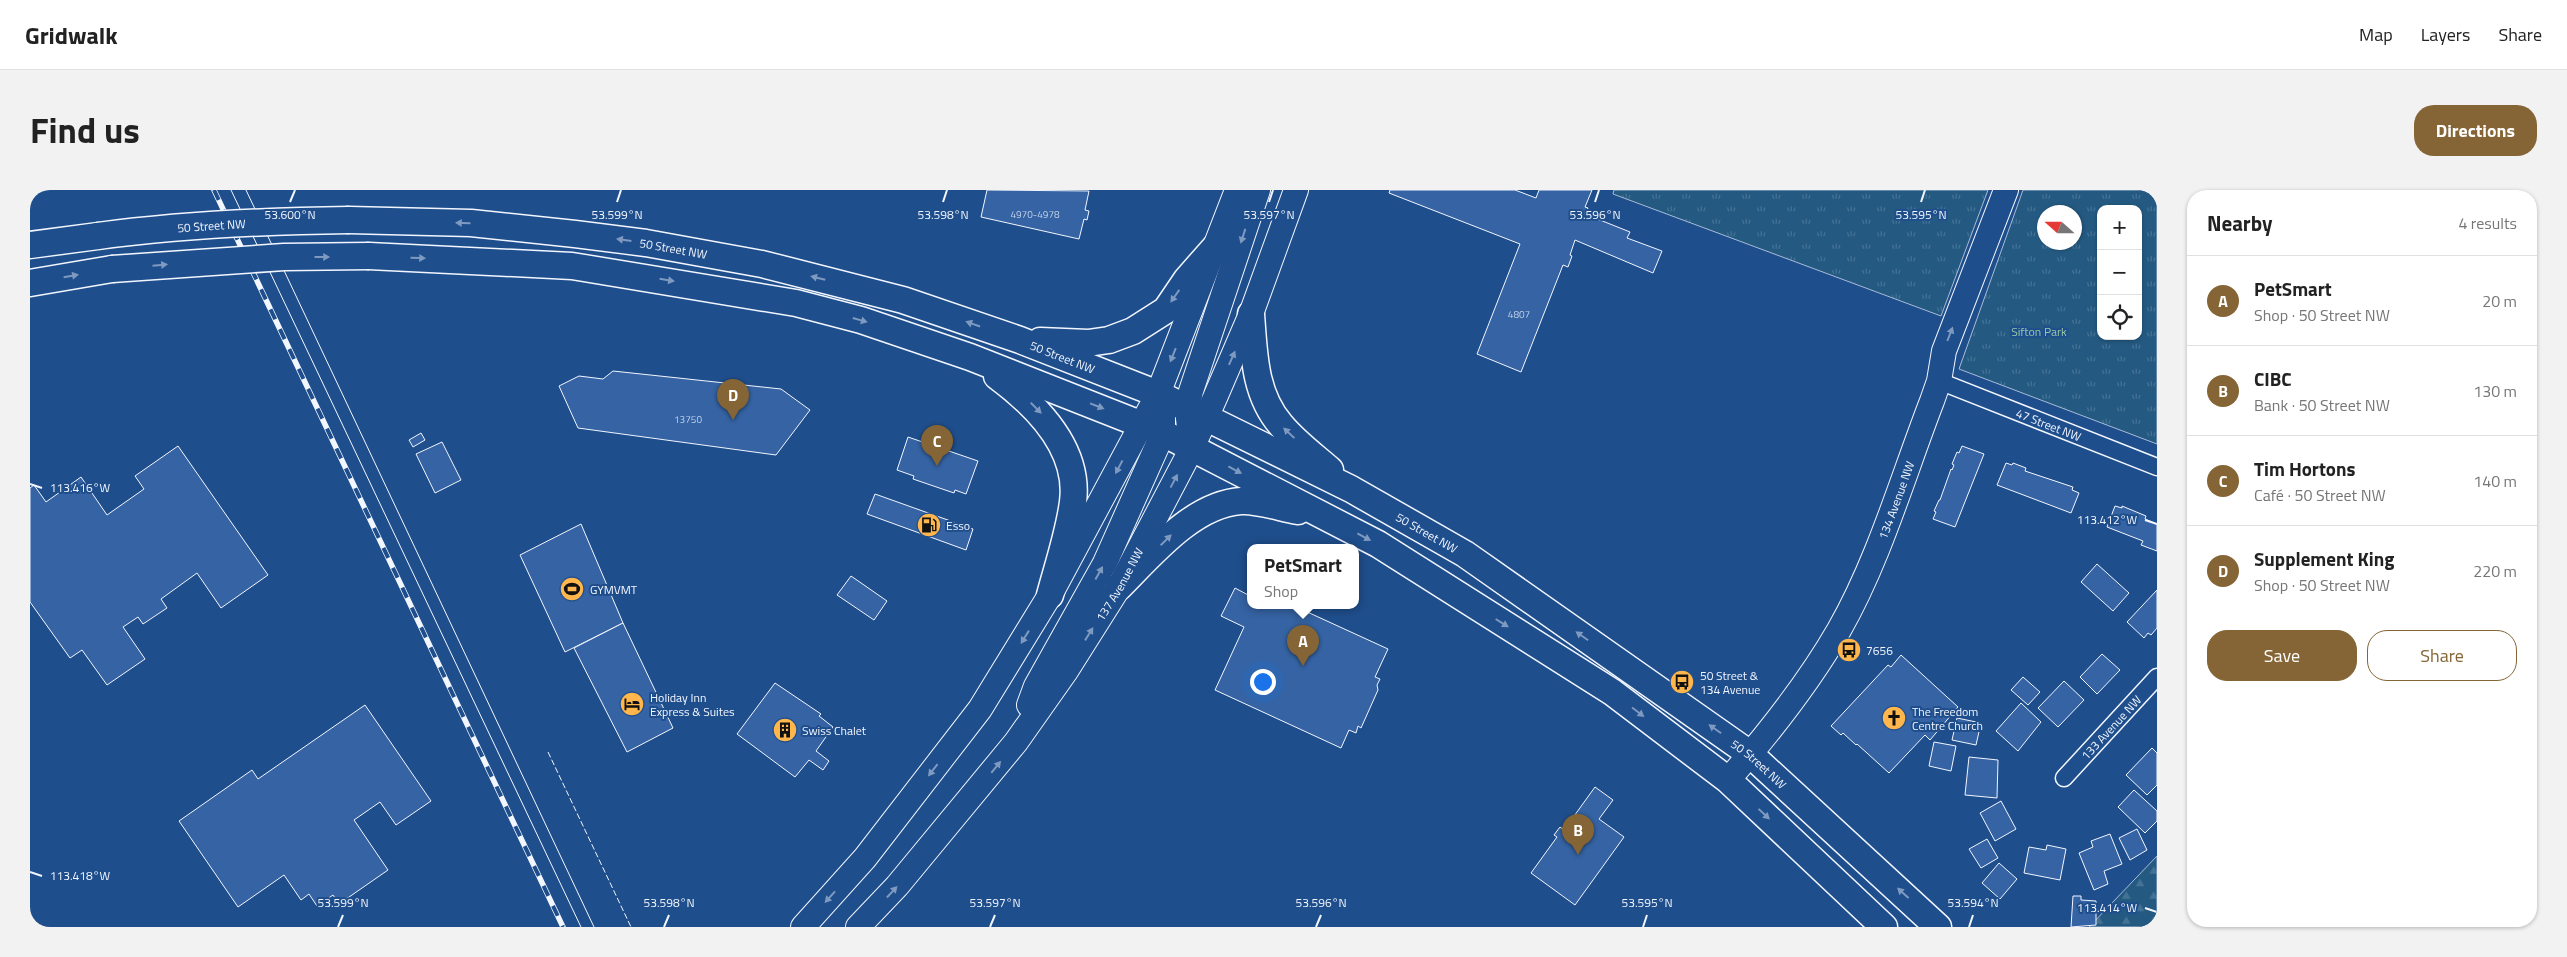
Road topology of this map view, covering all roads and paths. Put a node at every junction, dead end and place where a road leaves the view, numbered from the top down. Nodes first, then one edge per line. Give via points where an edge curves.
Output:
1 (1237, 190) edge
2 (1258, 190) edge
3 (1296, 190) edge
4 (2006, 190) edge
5 (30, 245) edge
6 (1217, 245) junction
7 (30, 283) edge
8 (1251, 314) junction
9 (1020, 340) junction
10 (970, 357) junction
11 (1939, 381) junction
12 (1158, 394) junction
13 (1196, 414) junction
14 (1153, 429) junction
15 (1192, 448) junction
16 (2157, 467) edge
17 (1351, 489) junction
18 (1321, 515) junction
19 (1119, 587) junction
20 (1050, 596) junction
21 (2157, 677) edge
22 (1016, 742) junction
23 (1750, 754) junction
24 (2064, 778) dead end
25 (1728, 780) junction
26 (802, 927) edge
27 (858, 927) edge
28 (1884, 927) edge
29 (1938, 927) edge

1 - 6 main road
2 -> 13 main road
3 - 8 main road, 137 Avenue NW
11 -> 4 main road, 134 Avenue NW via 1944,351
9 -> 5 main road, 50 Street NW, bridge via 903,300 720,256 637,242 471,223 282,221 161,228
6 -> 9 main road via 1187,279 1166,310 1133,331 1109,340 1088,343
6 -> 12 main road
7 -> 10 main road, bridge via 112,269 284,257 369,256 572,266 796,303 861,320
13 -> 8 main road, 137 Avenue NW
17 -> 8 main road via 1278,420 1258,379
9 - 12 main road, 50 Street NW
10 -> 14 main road
10 -> 20 main road via 1021,394 1043,416 1055,433 1071,471 1073,500
11 - 16 street, 47 Street NW
11 - 23 main road, 134 Avenue NW via 1853,603 1823,656
12 - 13 main road, 50 Street NW
12 - 14 main road
13 - 15 main road, 137 Avenue NW
13 - 17 main road, 50 Street NW
14 - 15 main road
14 -> 20 main road
22 -> 14 main road via 1036,686 1105,564
15 -> 18 main road
19 -> 15 main road, 137 Avenue NW
23 -> 17 main road, 50 Street NW via 1465,554
19 -> 18 main road via 1178,528 1219,506 1241,501
18 -> 25 main road via 1378,544 1612,692
22 -> 19 main road, 137 Avenue NW
20 -> 26 main road via 980,709 865,858
21 - 24 street, 133 Avenue NW
27 -> 22 main road, 137 Avenue NW via 897,886
23 - 25 main road, 134 Avenue NW
29 -> 23 main road, 50 Street NW
25 -> 28 main road

